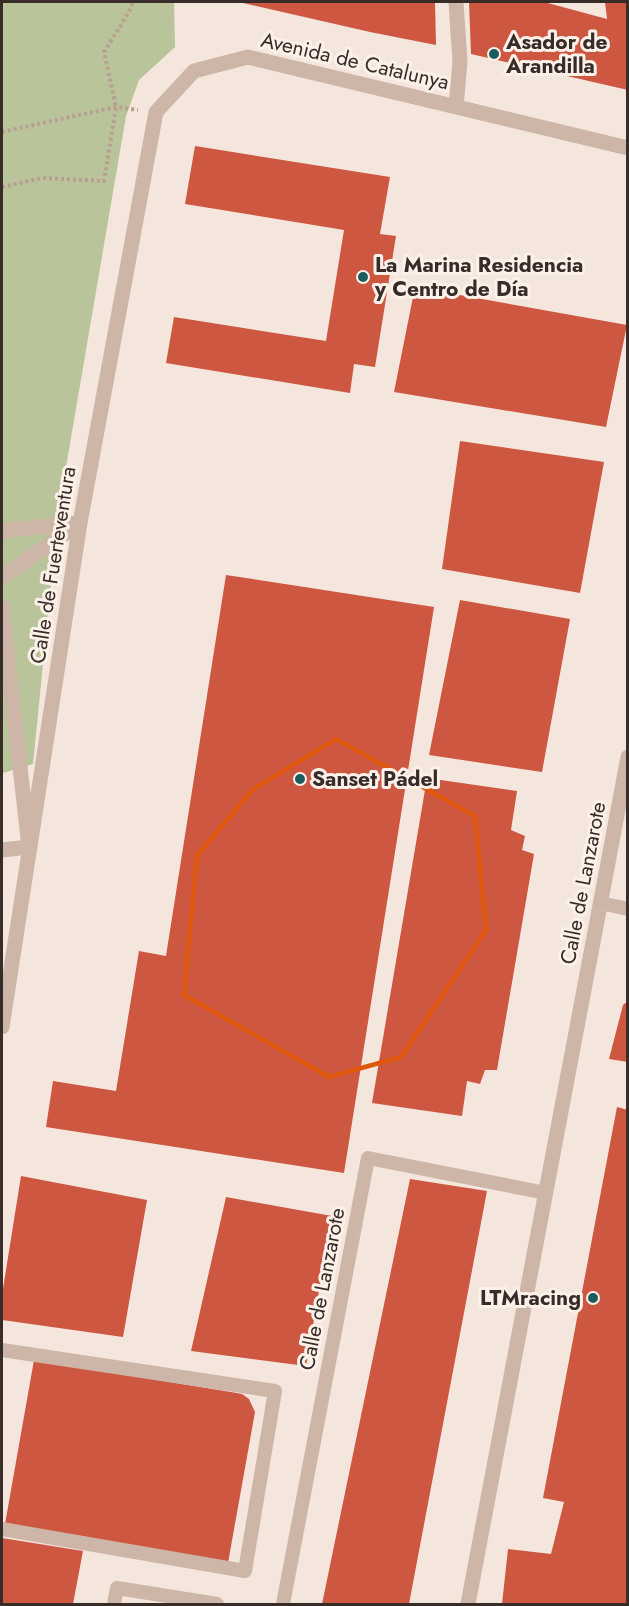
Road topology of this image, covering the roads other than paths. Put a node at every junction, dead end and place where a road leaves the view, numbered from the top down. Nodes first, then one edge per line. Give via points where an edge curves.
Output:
1 (456, 2) edge
2 (456, 106) junction
3 (156, 112) joint
4 (627, 148) edge
5 (80, 523) junction
6 (2, 531) edge
7 (2, 576) edge
8 (2, 608) edge
9 (627, 757) edge
10 (30, 847) junction
11 (2, 850) edge
12 (600, 903) junction
13 (627, 909) edge
14 (2, 1027) edge
15 (546, 1193) junction
16 (2, 1350) edge
17 (2, 1529) edge
18 (114, 1605) edge
19 (217, 1605) edge
20 (283, 1605) edge
21 (468, 1605) edge

1 - 2 street via 460,62
2 - 3 street, Avenida de Catalunya via 248,57 194,71
2 - 4 street, Avenida de Catalunya
3 - 5 street, Calle de Fuerteventura
5 - 6 street
5 - 7 street
5 - 10 street, Calle de Fuerteventura
8 - 10 street
9 - 12 street, Calle de Lanzarote
10 - 11 street
10 - 14 street, Calle de Fuerteventura
12 - 13 lane
12 - 15 street, Calle de Lanzarote
15 - 20 lane, Calle de Lanzarote via 368,1158
15 - 21 street, Calle de Lanzarote
16 - 17 lane via 275,1392 245,1570
18 - 19 lane via 117,1588

